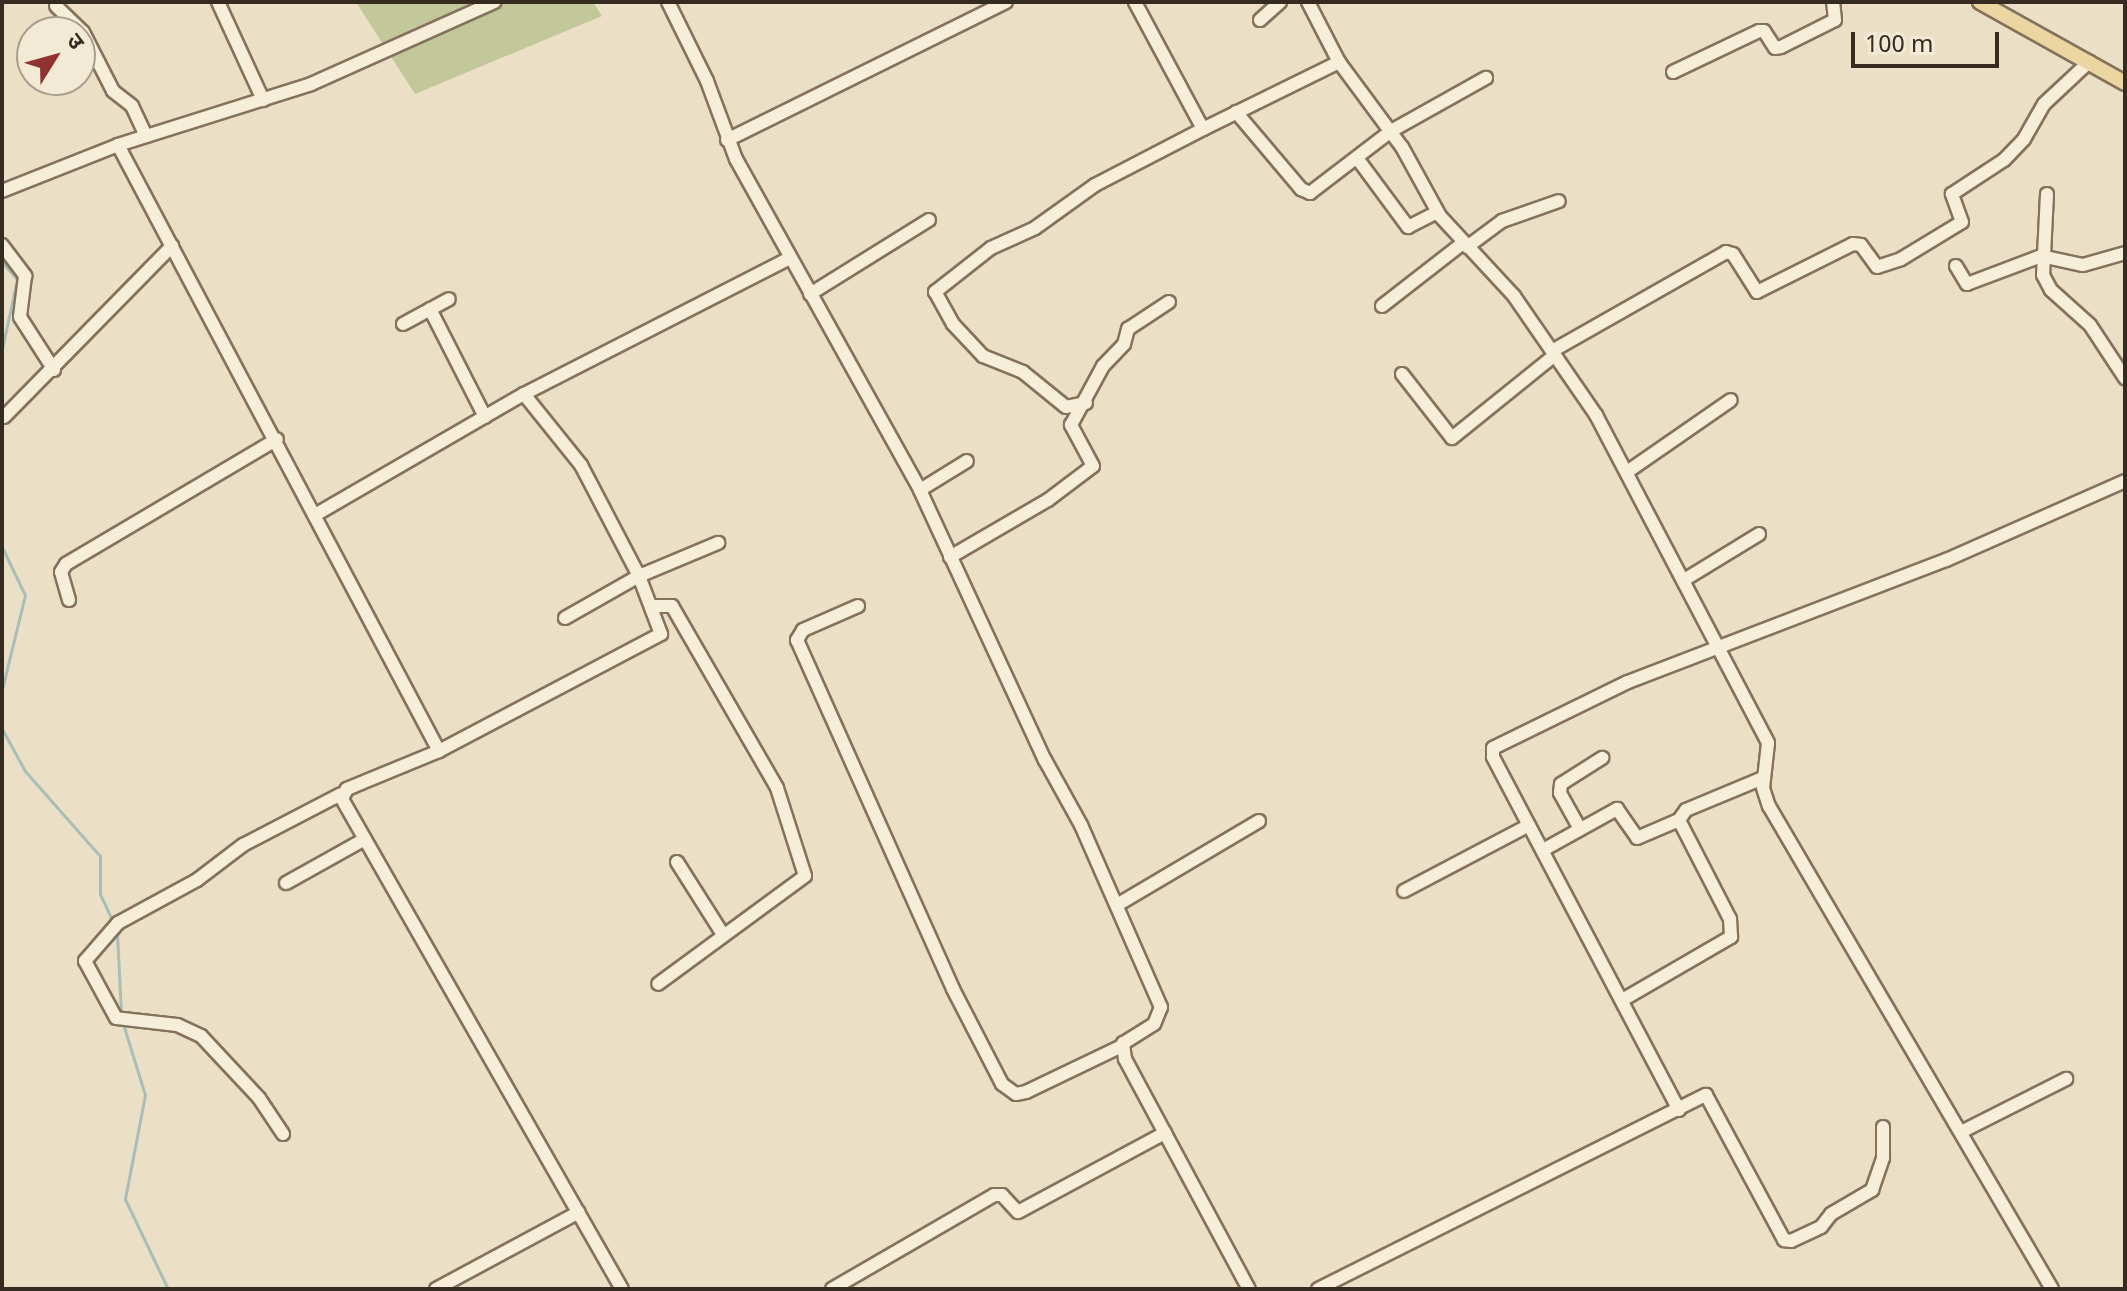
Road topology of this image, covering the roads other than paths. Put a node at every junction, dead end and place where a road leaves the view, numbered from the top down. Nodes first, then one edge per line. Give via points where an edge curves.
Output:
1 (218, 2) edge
2 (494, 2) edge
3 (668, 2) edge
4 (1006, 2) edge
5 (1135, 2) edge
6 (1280, 2) edge
7 (1308, 2) edge
8 (1833, 2) edge
9 (1980, 2) edge
10 (56, 6) dead end
11 (1260, 20) dead end
12 (1339, 62) junction
13 (2089, 62) junction
14 (1673, 72) dead end
15 (1486, 78) dead end
16 (2125, 83) edge
17 (263, 100) junction
18 (1236, 112) junction
19 (1203, 129) junction
20 (1391, 131) junction
21 (146, 136) junction
22 (727, 140) junction
23 (118, 145) junction
24 (1357, 158) junction
25 (2, 191) edge
26 (2047, 194) dead end
27 (1559, 201) dead end
28 (1437, 212) junction
29 (929, 220) dead end
30 (2, 245) edge
31 (1465, 245) junction
32 (172, 246) junction
33 (2125, 253) edge
34 (2041, 256) junction
35 (790, 258) junction
36 (1956, 266) dead end
37 (810, 294) junction
38 (449, 299) dead end
39 (1169, 302) dead end
40 (1382, 306) dead end
41 (430, 309) junction
42 (403, 324) dead end
43 (1554, 353) junction
44 (54, 370) junction
45 (1402, 374) dead end
46 (2125, 378) edge
47 (524, 394) junction
48 (1731, 400) dead end
49 (1086, 403) junction
50 (4, 417) dead end
51 (485, 417) junction
52 (277, 439) junction
53 (967, 461) dead end
54 (1627, 472) junction
55 (2125, 481) edge
56 (920, 490) junction
57 (315, 515) junction
58 (1759, 534) dead end
59 (718, 543) dead end
60 (950, 557) junction
61 (639, 576) junction
62 (1684, 580) junction
63 (69, 600) dead end
64 (652, 606) junction
65 (858, 606) dead end
66 (565, 618) dead end
67 (1721, 646) junction
68 (439, 751) junction
69 (1602, 758) dead end
70 (1763, 778) junction
71 (341, 794) junction
72 (1679, 820) junction
73 (1259, 821) dead end
74 (1529, 825) junction
75 (1580, 829) junction
76 (365, 839) junction
77 (1543, 850) junction
78 (677, 862) dead end
79 (286, 883) dead end
80 (1404, 891) dead end
81 (1117, 905) junction
82 (722, 933) junction
83 (658, 984) dead end
84 (1624, 999) junction
85 (1122, 1046) junction
86 (2066, 1079) dead end
87 (1679, 1110) junction
88 (1883, 1127) dead end
89 (1961, 1132) junction
90 (1165, 1133) junction
91 (283, 1134) dead end
92 (579, 1212) junction
93 (436, 1289) edge
94 (622, 1289) edge
95 (832, 1289) edge
96 (1249, 1289) edge
97 (1318, 1289) edge
98 (2052, 1289) edge

1 - 17 street
2 - 17 street
3 - 22 street via 707,81
4 - 22 street
5 - 19 street
6 - 11 street
7 - 12 street
8 - 14 street via 1835,20 1781,47 1775,48 1759,31
9 - 13 main road
10 - 21 street via 83,32 113,91 132,106
12 - 18 street
12 - 20 street
13 - 16 main road
13 - 43 street via 2044,104 2024,139 2004,160 1952,194 1962,222 1901,259 1877,267 1861,245 1853,244 1757,292 1733,254 1726,252
15 - 20 street
17 - 21 street
18 - 19 street
18 - 24 street via 1306,192
19 - 49 street via 1095,185 1035,228 991,248 935,292 953,324 983,356 1023,372 1066,407
20 - 24 street
20 - 28 street
21 - 23 street
22 - 35 street
23 - 25 street
23 - 32 street
24 - 28 street via 1408,227
26 - 34 street
27 - 31 street via 1502,221
28 - 31 street
29 - 37 street
30 - 44 street via 25,276 22,323
31 - 40 street
31 - 43 street via 1506,286
32 - 44 street
32 - 52 street
33 - 34 street via 2083,265
34 - 36 street via 1967,284
34 - 46 street via 2051,290 2090,325
35 - 37 street
35 - 47 street
37 - 56 street
38 - 41 street
39 - 49 street via 1128,329
41 - 42 street
41 - 51 street
43 - 45 street via 1452,438
43 - 54 street
44 - 50 street
47 - 51 street
47 - 61 street via 573,450
48 - 54 street
49 - 60 street via 1071,428 1093,466 1048,500
51 - 57 street
52 - 57 street
52 - 63 street via 66,564 61,572
53 - 56 street
54 - 62 street
55 - 67 street via 1946,560
56 - 60 street
57 - 68 street
58 - 62 street
59 - 61 street
60 - 81 street
61 - 64 street
61 - 66 street
62 - 67 street
64 - 68 street via 662,629 659,638
64 - 82 street via 672,606 777,788 805,869 802,881
65 - 85 street via 803,630 797,640 953,989 1002,1084 1016,1094 1026,1092
67 - 70 street via 1768,743
67 - 74 street via 1628,682 1493,748
68 - 71 street
69 - 75 street via 1561,784 1560,793
70 - 72 street via 1686,810
70 - 89 street via 1769,806
71 - 76 street
71 - 91 street via 243,845 197,880 118,923 85,961 116,1018 177,1025 201,1036 259,1098
72 - 75 street via 1637,838 1617,809
72 - 84 street via 1734,932
73 - 81 street
74 - 77 street
74 - 80 street
75 - 77 street
76 - 79 street
76 - 92 street
77 - 84 street
78 - 82 street
81 - 85 street via 1161,1007 1154,1024
82 - 83 street
84 - 87 street
85 - 90 street
86 - 89 street
87 - 88 street via 1702,1097 1711,1098 1787,1242 1821,1227 1831,1214 1872,1190 1883,1158
87 - 97 street
89 - 98 street
90 - 95 street via 1018,1212 1002,1195 994,1195
90 - 96 street
92 - 93 street
92 - 94 street

